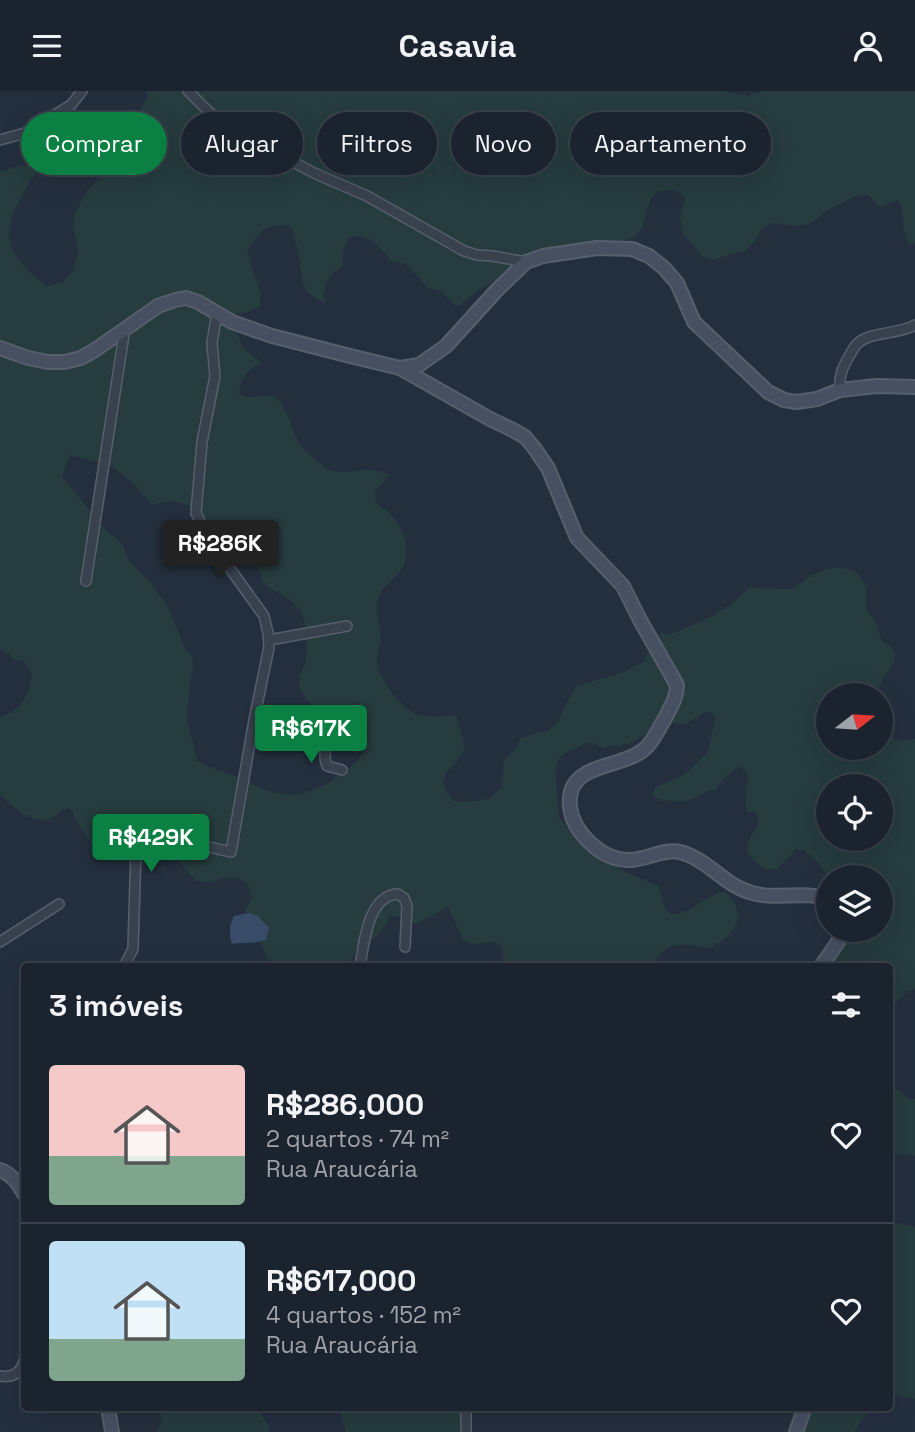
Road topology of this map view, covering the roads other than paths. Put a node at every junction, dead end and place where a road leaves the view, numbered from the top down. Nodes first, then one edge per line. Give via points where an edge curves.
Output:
1 (82, 91) edge
2 (188, 91) edge
3 (0, 140) edge
4 (526, 262) junction
5 (217, 313) junction
6 (915, 324) edge
7 (125, 328) junction
8 (0, 348) edge
9 (400, 367) junction
10 (915, 387) edge
11 (840, 390) junction
12 (86, 581) dead end
13 (347, 626) dead end
14 (269, 640) junction
15 (254, 720) junction
16 (326, 730) junction
17 (343, 734) dead end
18 (342, 770) dead end
19 (816, 897) edge
20 (59, 904) dead end
21 (0, 942) edge
22 (838, 942) edge
23 (405, 947) dead end
24 (126, 963) edge
25 (361, 963) edge
26 (823, 963) edge
27 (1, 1167) edge
28 (21, 1190) edge
29 (21, 1369) edge
30 (0, 1376) edge
31 (109, 1411) edge
32 (466, 1411) edge
33 (804, 1411) edge
34 (112, 1432) edge
35 (466, 1432) edge
36 (796, 1432) edge

1 - 3 street via 71,105 25,133
2 - 4 street via 233,130 367,196 464,251
4 - 9 street via 446,346 419,365
4 - 11 street via 597,248 632,249 664,268 677,283 694,322 768,392 797,402
5 - 7 street via 186,298 158,306
5 - 9 street via 272,336
5 - 14 street via 212,343 215,376 202,442 196,513 208,538 264,616
6 - 11 street via 856,344 841,371
7 - 8 street via 81,358 64,362 28,358
7 - 12 street
9 - 19 street via 525,437 536,449 578,538 623,586 677,685 672,705 646,748 624,761 584,773 577,781 570,805 575,824 591,844 609,856 628,860 678,851 700,860 747,892
10 - 11 street
13 - 14 street
14 - 15 street
15 - 16 street
15 - 24 street via 231,852 151,834 136,848 133,949
16 - 17 street
16 - 18 street via 324,759 327,766
20 - 21 street
22 - 26 street
23 - 25 street via 406,902 398,894 390,894 369,924
27 - 28 street
29 - 30 street via 13,1376
31 - 34 street
32 - 35 street
33 - 36 street

